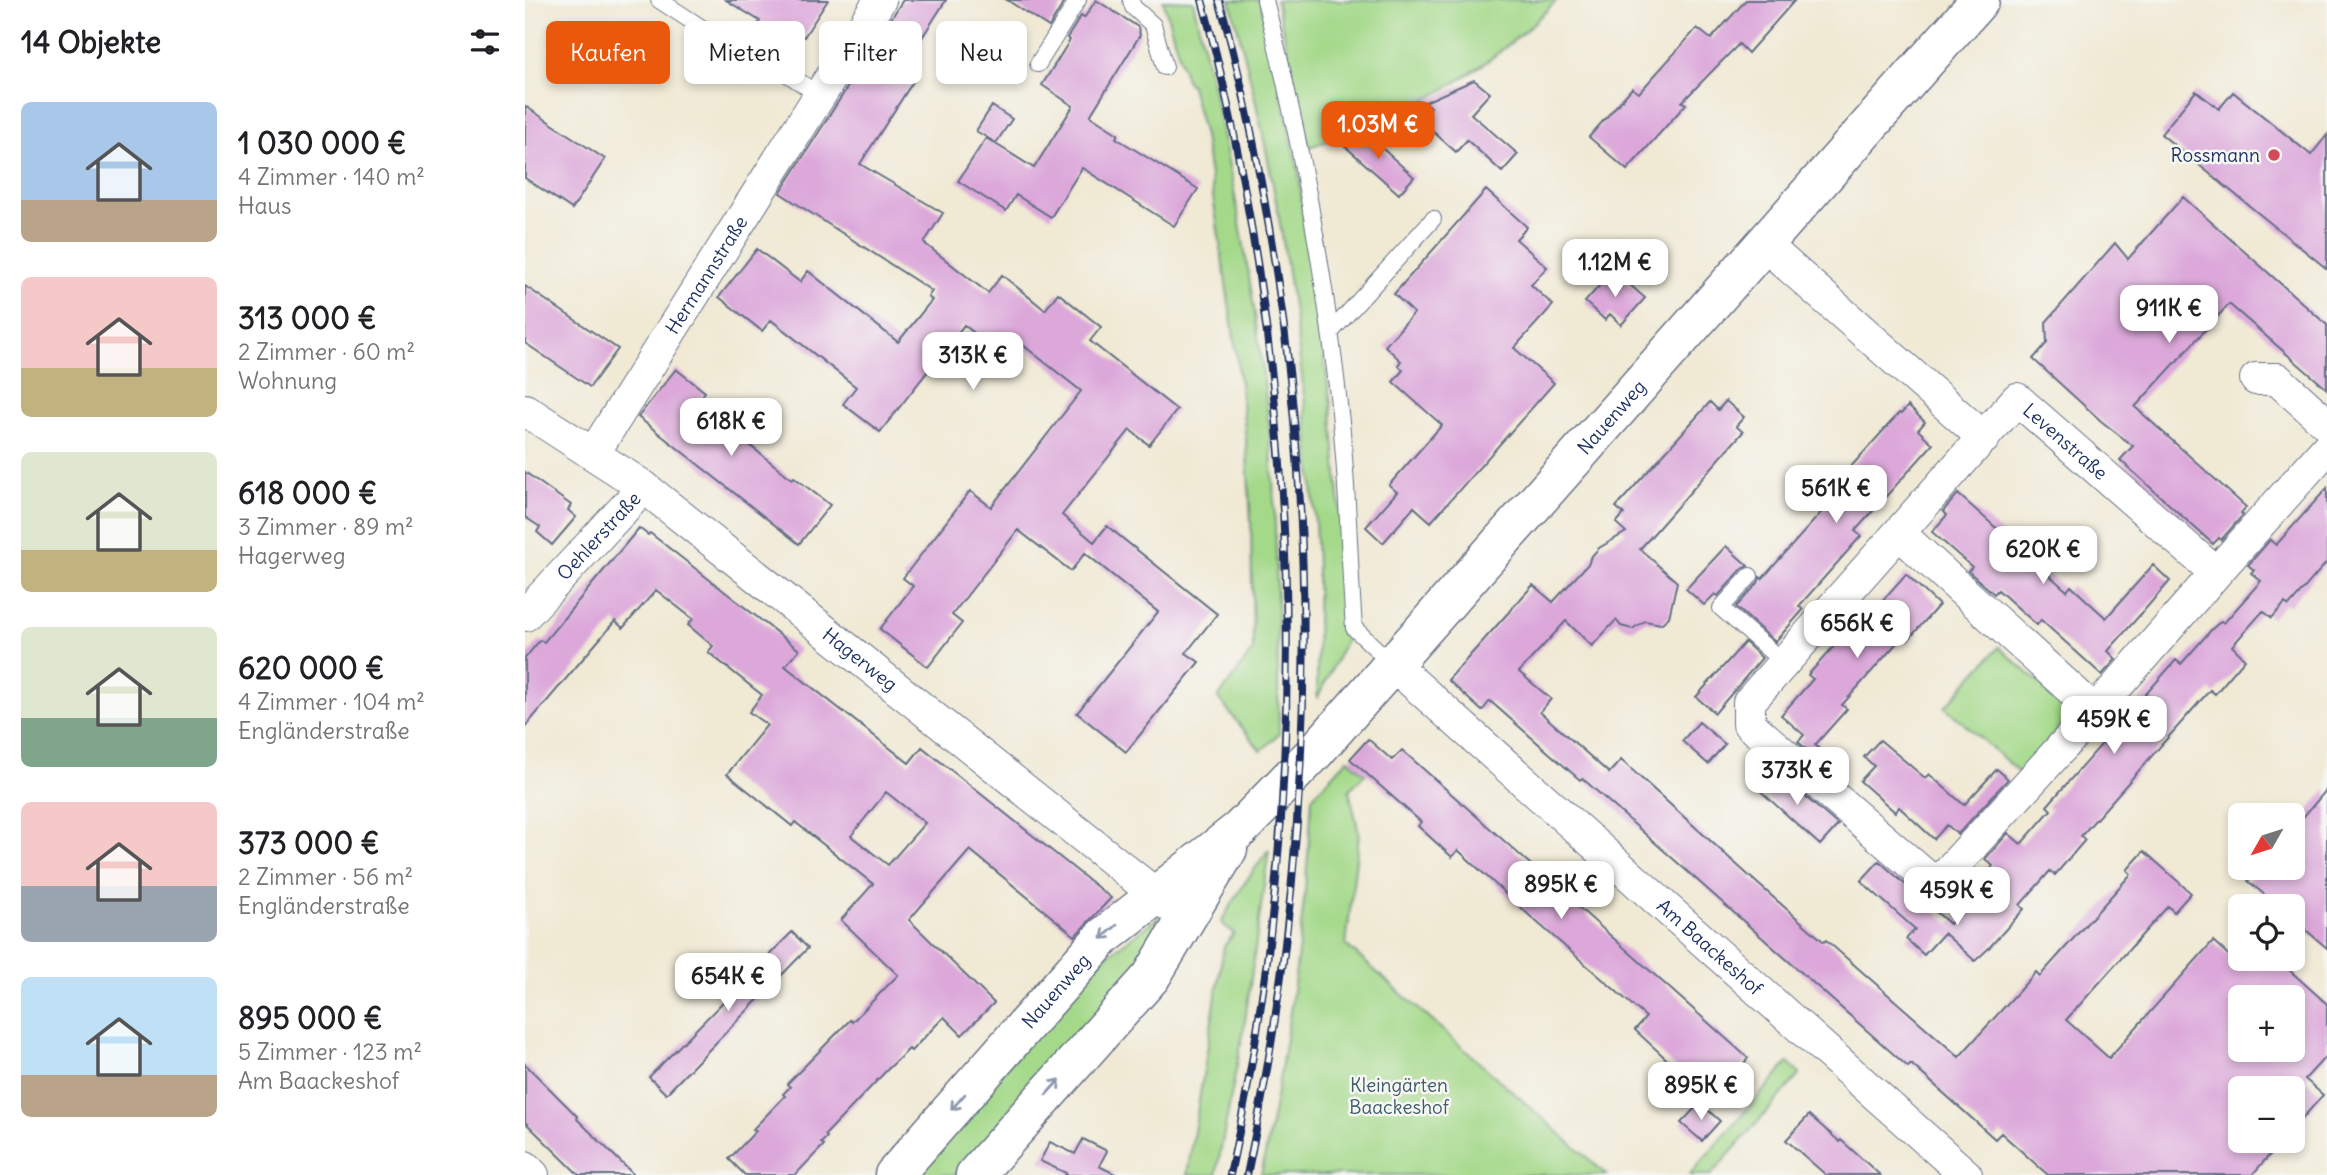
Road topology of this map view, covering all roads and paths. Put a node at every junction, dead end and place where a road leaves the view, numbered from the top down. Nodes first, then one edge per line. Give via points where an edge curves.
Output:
1 (659, 0) edge
2 (880, 0) edge
3 (1078, 0) edge
4 (1131, 0) edge
5 (1265, 0) edge
6 (1980, 0) edge
7 (1038, 64) dead end
8 (1165, 67) dead end
9 (819, 95) junction
10 (1433, 219) dead end
11 (1765, 246) junction
12 (1330, 334) junction
13 (2256, 379) dead end
14 (525, 410) edge
15 (2327, 424) edge
16 (1984, 438) junction
17 (2327, 449) edge
18 (593, 454) junction
19 (644, 487) junction
20 (1900, 534) junction
21 (2216, 573) junction
22 (1750, 576) dead end
23 (525, 615) edge
24 (1391, 663) junction
25 (1784, 663) junction
26 (2095, 711) junction
27 (1240, 829) junction
28 (1156, 894) junction
29 (1186, 919) junction
30 (525, 1167) edge
31 (533, 1175) edge
32 (894, 1175) edge
33 (975, 1175) edge
34 (1966, 1175) edge

1 - 9 lane via 702,28 735,39
2 - 9 street, Hermannstraße
3 - 7 lane
4 - 8 lane via 1153,25
5 - 12 lane via 1301,149
6 - 11 street, Nauenweg
9 - 18 street, Hermannstraße
10 - 12 lane
11 - 16 street
11 - 24 street, Nauenweg
12 - 24 lane via 1341,424 1354,628
13 - 15 street via 2277,379
14 - 18 street, Hagerweg
16 - 20 street
16 - 21 street, Levenstraße via 2017,399
17 - 21 street
18 - 19 street, Hagerweg
19 - 23 street, Oehlerstraße
19 - 28 street, Hagerweg
20 - 25 street
20 - 26 street
21 - 26 street
22 - 25 lane via 1721,608
24 - 27 street, Nauenweg via 1315,752
24 - 34 street, Am Baackeshof
25 - 26 street via 1749,702 1749,724 1936,885
27 - 28 street, Nauenweg
27 - 29 street, Nauenweg
28 - 29 street, Hagerweg
28 -> 32 street, Nauenweg via 1103,937
33 -> 29 street, Nauenweg via 1151,977
30 - 31 street

